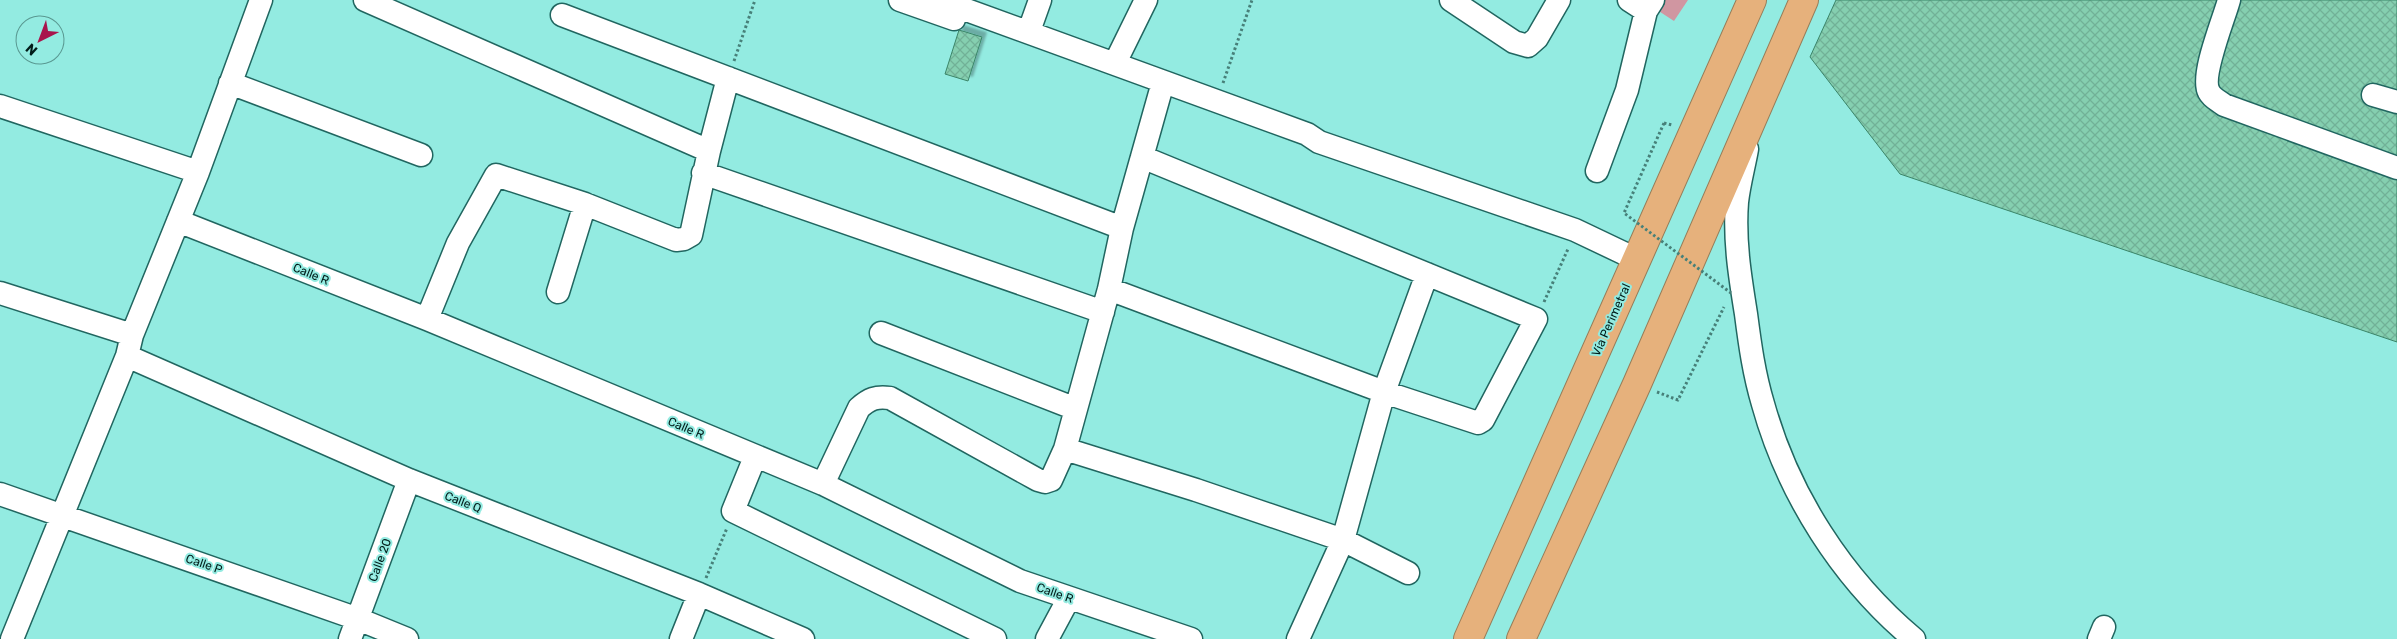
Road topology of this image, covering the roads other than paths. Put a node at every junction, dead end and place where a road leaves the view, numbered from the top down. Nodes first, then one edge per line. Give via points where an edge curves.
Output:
1 (261, 0) edge
2 (365, 0) edge
3 (900, 0) edge
4 (1040, 0) edge
5 (1146, 0) edge
6 (1451, 0) edge
7 (1559, 0) edge
8 (1752, 0) edge
9 (1804, 0) edge
10 (2230, 0) edge
11 (931, 3) edge
12 (1643, 4) edge
13 (562, 15) dead end
14 (1029, 31) junction
15 (1115, 63) junction
16 (728, 78) junction
17 (230, 83) junction
18 (1763, 91) junction
19 (1160, 93) junction
20 (2373, 95) dead end
21 (2397, 102) edge
22 (0, 106) edge
23 (1319, 142) junction
24 (708, 151) junction
25 (420, 155) dead end
26 (1142, 157) junction
27 (2397, 168) edge
28 (1597, 171) dead end
29 (198, 172) junction
30 (703, 173) junction
31 (585, 204) junction
32 (178, 221) junction
33 (1122, 228) junction
34 (1638, 260) junction
35 (1427, 274) junction
36 (1109, 289) junction
37 (558, 292) dead end
38 (0, 293) edge
39 (1103, 312) junction
40 (427, 320) junction
41 (881, 333) dead end
42 (130, 346) junction
43 (1384, 392) junction
44 (1076, 409) junction
45 (1065, 448) junction
46 (755, 456) junction
47 (409, 480) junction
48 (824, 484) junction
49 (0, 494) edge
50 (64, 515) junction
51 (1343, 540) junction
52 (1408, 573) dead end
53 (699, 594) junction
54 (1069, 598) junction
55 (354, 629) edge
56 (12, 639) edge
57 (407, 639) edge
58 (681, 639) edge
59 (803, 639) edge
60 (995, 639) edge
61 (1047, 639) edge
62 (1191, 639) edge
63 (1298, 639) edge
64 (1468, 639) edge
65 (1520, 639) edge
66 (1914, 639) edge

1 - 17 street
2 - 24 street
3 - 11 street
4 - 14 street
5 - 15 street
6 - 7 street via 1514,42 1528,46 1537,38
8 - 34 highway, Vía Perimetral
9 - 18 highway
10 - 27 street via 2207,73 2209,92 2216,100
11 - 14 street
11 - 19 street
12 - 28 street via 1628,90
13 - 16 street
14 - 15 street
15 - 23 street via 1308,134
16 - 24 street
16 - 33 street
17 - 25 street
17 - 29 street
18 - 65 highway via 1637,384
18 - 66 street via 1747,146 1738,201 1737,258 1752,359 1763,404 1778,449 1820,532 1847,570
19 - 23 street via 1303,144
19 - 26 street
20 - 21 street
22 - 29 street
23 - 34 street via 1575,230
24 - 30 street
26 - 33 street
26 - 35 street
29 - 32 street
30 - 31 street via 691,235 684,239 676,240
30 - 39 street
31 - 37 street
31 - 40 street via 496,175 458,243
32 - 40 street, Calle R
32 - 42 street
33 - 36 street
34 - 64 highway, Vía Perimetral
35 - 43 street
35 - 43 street via 1536,319 1483,420 1478,423
36 - 39 street
36 - 43 street
38 - 42 street, Calle Q
39 - 44 street
40 - 46 street, Calle R
41 - 44 street
42 - 47 street, Calle Q
42 - 50 street
43 - 51 street
44 - 45 street
45 - 48 street via 1051,480 1038,480 890,398 878,396 859,408
45 - 51 street
46 - 48 street, Calle R
46 - 60 street via 733,512
47 - 53 street, Calle Q
47 - 55 street, Calle 20
48 - 54 street, Calle R via 1020,581
49 - 50 street, Calle P
50 - 55 street, Calle P
50 - 56 street
51 - 52 street
51 - 63 street
53 - 58 street
53 - 59 street, Calle Q
54 - 61 street
54 - 62 street, Calle R
55 - 57 street, Calle P

